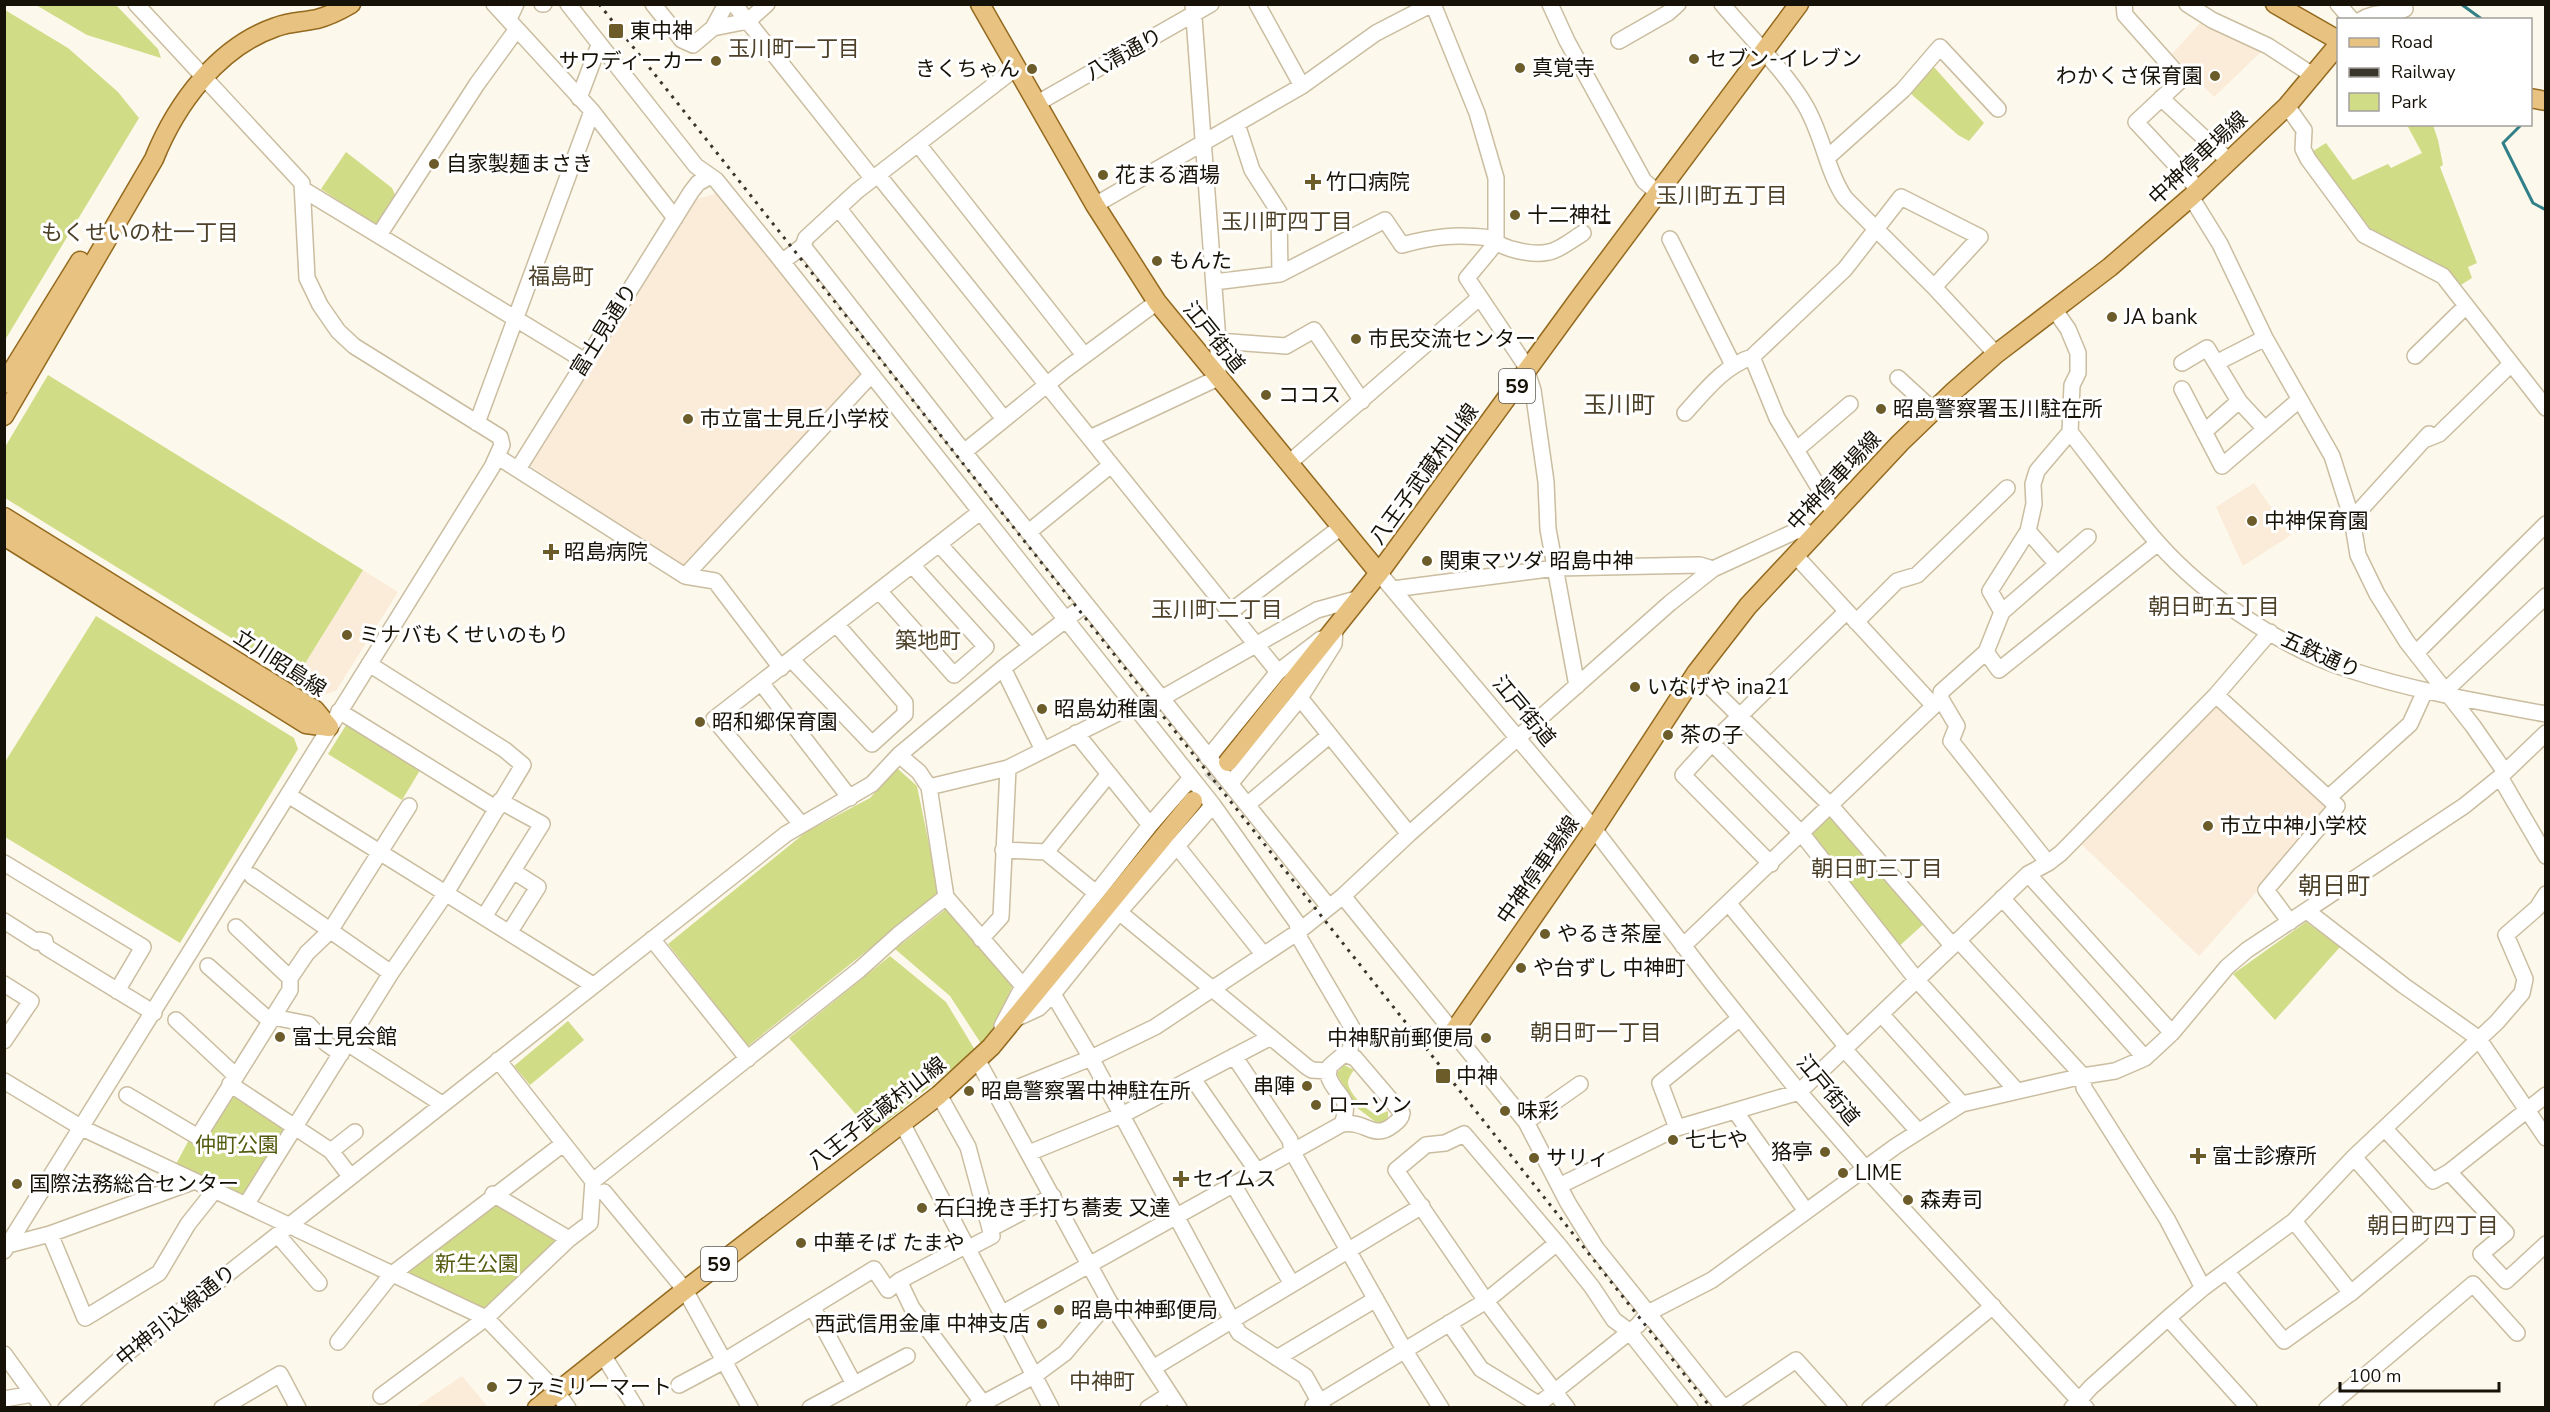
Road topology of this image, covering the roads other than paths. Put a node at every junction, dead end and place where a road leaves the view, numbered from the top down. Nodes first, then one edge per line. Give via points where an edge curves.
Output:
1 (136, 4) edge
2 (351, 4) edge
3 (494, 4) edge
4 (516, 4) edge
5 (568, 4) edge
6 (653, 4) edge
7 (726, 4) edge
8 (734, 4) edge
9 (767, 4) edge
10 (980, 4) edge
11 (1211, 4) edge
12 (1257, 4) edge
13 (1432, 4) edge
14 (1550, 4) edge
15 (1678, 4) edge
16 (1722, 4) edge
17 (1799, 4) edge
18 (2124, 4) edge
19 (2187, 4) edge
20 (2275, 4) edge
21 (2338, 4) edge
22 (1194, 9) edge
23 (2407, 11) edge
24 (2350, 18) edge
25 (2364, 18) edge
26 (748, 21) junction
27 (513, 24) junction
28 (713, 28) junction
29 (2337, 39) edge
30 (1619, 41) dead end
31 (599, 45) junction
32 (2337, 46) edge
33 (1762, 51) junction
34 (1016, 68) junction
35 (2314, 76) junction
36 (204, 78) junction
37 (1302, 86) junction
38 (579, 98) junction
39 (2161, 99) junction
40 (1036, 104) junction
41 (2287, 106) junction
42 (1998, 109) dead end
43 (592, 111) junction
44 (1237, 124) junction
45 (162, 138) junction
46 (1203, 143) junction
47 (918, 144) junction
48 (1828, 157) junction
49 (2229, 161) junction
50 (709, 177) junction
51 (875, 177) junction
52 (304, 190) junction
53 (1658, 193) junction
54 (2195, 194) junction
55 (1095, 205) junction
56 (838, 209) junction
57 (675, 218) junction
58 (1876, 229) junction
59 (1583, 234) dead end
60 (379, 235) junction
61 (1670, 239) dead end
62 (1496, 243) junction
63 (803, 246) junction
64 (782, 262) junction
65 (1280, 274) junction
66 (1214, 282) junction
67 (1934, 287) junction
68 (1479, 298) junction
69 (1157, 302) junction
70 (2466, 306) junction
71 (2054, 309) junction
72 (515, 318) junction
73 (2265, 338) junction
74 (1218, 341) junction
75 (1996, 354) junction
76 (1084, 355) junction
77 (2186, 356) dead end
78 (2415, 356) dead end
79 (1752, 357) junction
80 (585, 361) junction
81 (2216, 363) junction
82 (1734, 364) junction
83 (2511, 364) junction
84 (1527, 372) junction
85 (871, 375) junction
86 (1218, 378) junction
87 (1898, 378) dead end
88 (4, 384) edge
89 (1045, 386) junction
90 (2182, 389) dead end
91 (2300, 400) junction
92 (1362, 401) junction
93 (2240, 401) junction
94 (1850, 404) dead end
95 (2546, 408) edge
96 (1934, 411) junction
97 (1685, 413) dead end
98 (4, 417) edge
99 (1004, 419) junction
100 (477, 423) junction
101 (2265, 429) junction
102 (2070, 432) junction
103 (2204, 432) junction
104 (1090, 438) junction
105 (1796, 450) junction
106 (964, 452) junction
107 (498, 457) junction
108 (1289, 463) junction
109 (1112, 465) junction
110 (518, 469) junction
111 (2007, 488) dead end
112 (980, 512) junction
113 (1834, 513) junction
114 (4, 517) edge
115 (2352, 519) junction
116 (2546, 524) edge
117 (1341, 527) junction
118 (1030, 531) junction
119 (2028, 531) junction
120 (4, 536) edge
121 (1813, 536) junction
122 (2088, 537) dead end
123 (2158, 543) junction
124 (939, 544) junction
125 (1795, 555) junction
126 (2057, 564) junction
127 (912, 565) junction
128 (1556, 568) junction
129 (1713, 569) junction
130 (1379, 573) junction
131 (685, 576) junction
132 (1393, 589) junction
133 (879, 591) junction
134 (2546, 596) edge
135 (1360, 598) junction
136 (1086, 604) junction
137 (1230, 612) junction
138 (2002, 612) junction
139 (1851, 617) junction
140 (1066, 620) junction
141 (837, 624) junction
142 (1335, 629) junction
143 (2270, 632) junction
144 (1256, 643) junction
145 (1031, 646) junction
146 (1986, 652) junction
147 (2416, 653) junction
148 (786, 663) junction
149 (369, 664) junction
150 (1003, 669) junction
151 (1278, 672) junction
152 (1696, 673) junction
153 (762, 684) junction
154 (1577, 686) junction
155 (2425, 691) junction
156 (2446, 693) junction
157 (2216, 695) junction
158 (1162, 698) junction
159 (1300, 698) junction
160 (1938, 702) junction
161 (1132, 706) junction
162 (339, 711) junction
163 (2546, 714) edge
164 (1740, 716) junction
165 (330, 727) junction
166 (2546, 733) edge
167 (1076, 734) junction
168 (1330, 735) junction
169 (1518, 738) junction
170 (1712, 743) junction
171 (1043, 750) junction
172 (899, 755) junction
173 (1208, 758) junction
174 (1228, 762) tunnel mouth
175 (1008, 768) junction
176 (1109, 774) junction
177 (2502, 774) junction
178 (1191, 778) junction
179 (1230, 784) junction
180 (929, 787) junction
181 (288, 795) junction
182 (850, 798) junction
183 (2328, 798) junction
184 (1193, 801) tunnel mouth
185 (499, 805) junction
186 (1213, 805) junction
187 (1247, 805) junction
188 (409, 806) dead end
189 (1831, 806) junction
190 (801, 824) junction
191 (1150, 825) junction
192 (1594, 829) junction
193 (1409, 834) junction
194 (1802, 834) junction
195 (1176, 845) junction
196 (1003, 850) junction
197 (380, 852) junction
198 (1046, 852) junction
199 (2545, 853) edge
200 (4, 863) edge
201 (2048, 863) junction
202 (1771, 864) junction
203 (513, 871) junction
204 (2028, 874) junction
205 (252, 876) dead end
206 (446, 892) junction
207 (1096, 893) junction
208 (2546, 894) edge
209 (1343, 896) junction
210 (946, 897) junction
211 (2002, 898) junction
212 (1729, 904) junction
213 (1329, 907) junction
214 (2307, 911) junction
215 (2541, 911) edge
216 (1119, 912) junction
217 (484, 917) junction
218 (4, 921) edge
219 (2290, 922) junction
220 (236, 927) dead end
221 (330, 931) junction
222 (1298, 932) junction
223 (508, 933) junction
224 (652, 939) junction
225 (981, 939) junction
226 (1955, 942) junction
227 (1683, 946) junction
228 (1263, 954) junction
229 (208, 966) dead end
230 (391, 973) junction
231 (290, 978) junction
232 (1916, 979) junction
233 (4, 984) edge
234 (593, 985) junction
235 (1023, 986) junction
236 (1214, 989) junction
237 (117, 991) junction
238 (1053, 994) junction
239 (154, 1013) junction
240 (1881, 1014) junction
241 (1740, 1018) junction
242 (272, 1019) junction
243 (1015, 1019) junction
244 (176, 1020) dead end
245 (1454, 1031) junction
246 (2172, 1033) junction
247 (1271, 1037) junction
248 (2478, 1038) junction
249 (4, 1041) edge
250 (991, 1047) junction
251 (344, 1048) junction
252 (1845, 1048) junction
253 (1349, 1054) junction
254 (1234, 1056) junction
255 (1091, 1058) junction
256 (2145, 1058) junction
257 (747, 1059) junction
258 (498, 1060) junction
259 (978, 1061) junction
260 (1328, 1071) junction
261 (2083, 1076) junction
262 (1193, 1079) junction
263 (233, 1080) junction
264 (4, 1081) edge
265 (1580, 1084) dead end
266 (2017, 1091) junction
267 (1799, 1092) junction
268 (127, 1095) dead end
269 (939, 1095) junction
270 (2546, 1095) edge
271 (997, 1096) junction
272 (1346, 1102) junction
273 (442, 1104) junction
274 (1962, 1104) junction
275 (2528, 1109) junction
276 (1735, 1111) junction
277 (1122, 1115) junction
278 (1527, 1122) junction
279 (902, 1123) junction
280 (1342, 1124) junction
281 (295, 1126) junction
282 (82, 1128) junction
283 (1677, 1128) junction
284 (2385, 1129) junction
285 (1387, 1130) junction
286 (1918, 1131) junction
287 (355, 1132) dead end
288 (2546, 1138) edge
289 (563, 1144) junction
290 (331, 1151) junction
291 (1292, 1151) junction
292 (1029, 1153) junction
293 (2354, 1157) junction
294 (1866, 1169) junction
295 (1257, 1171) junction
296 (2449, 1172) junction
297 (350, 1176) junction
298 (195, 1181) junction
299 (593, 1181) junction
300 (1233, 1184) junction
301 (1559, 1186) junction
302 (215, 1190) junction
303 (604, 1192) dead end
304 (493, 1194) junction
305 (1053, 1196) junction
306 (246, 1205) junction
307 (1422, 1206) junction
308 (1806, 1211) junction
309 (1176, 1216) junction
310 (2294, 1221) junction
311 (292, 1227) junction
312 (990, 1229) junction
313 (50, 1234) junction
314 (569, 1239) junction
315 (282, 1240) junction
316 (1557, 1243) junction
317 (2546, 1244) edge
318 (966, 1247) junction
319 (6, 1248) edge
320 (1349, 1250) junction
321 (1089, 1265) junction
322 (2227, 1272) junction
323 (391, 1275) junction
324 (899, 1281) junction
325 (319, 1283) dead end
326 (1292, 1284) junction
327 (2204, 1288) junction
328 (685, 1290) junction
329 (2351, 1293) junction
330 (1376, 1299) junction
331 (1486, 1300) junction
332 (1110, 1301) junction
333 (1993, 1306) junction
334 (813, 1308) junction
335 (1648, 1313) junction
336 (1001, 1314) junction
337 (486, 1318) junction
338 (2168, 1318) junction
339 (1233, 1320) junction
340 (1449, 1323) junction
341 (1629, 1330) junction
342 (2517, 1333) dead end
343 (159, 1337) dead end
344 (338, 1342) dead end
345 (1404, 1351) junction
346 (4, 1354) edge
347 (603, 1355) junction
348 (907, 1356) dead end
349 (1277, 1358) junction
350 (724, 1361) junction
351 (1153, 1368) junction
352 (1034, 1376) junction
353 (854, 1384) junction
354 (679, 1385) dead end
355 (1554, 1391) junction
356 (557, 1392) junction
357 (33, 1394) junction
358 (1170, 1394) junction
359 (381, 1396) dead end
360 (4, 1399) edge
361 (978, 1405) edge
362 (2079, 1405) edge
363 (229, 1406) edge
364 (1318, 1406) edge
365 (1536, 1406) edge
366 (43, 1407) edge
367 (66, 1407) edge
368 (298, 1407) edge
369 (537, 1407) edge
370 (568, 1407) edge
371 (636, 1407) edge
372 (750, 1407) edge
373 (810, 1407) edge
374 (1051, 1407) edge
375 (1148, 1407) edge
376 (1179, 1407) edge
377 (1441, 1407) edge
378 (1567, 1407) edge
379 (1690, 1407) edge
380 (1724, 1407) edge
381 (1839, 1407) edge
382 (1870, 1407) edge
383 (2249, 1407) edge
384 (2327, 1407) edge

1 - 36 street
2 - 36 main road via 326,16 263,31 225,57
3 - 27 street
4 - 27 street
5 - 31 street
6 - 28 street via 686,44 693,45
7 - 28 street
8 - 26 street
9 - 26 street
10 - 34 main road, 江戸街道
11 - 22 street, 八清通り
12 - 37 street
13 - 37 street via 1376,33
13 - 62 street via 1477,113 1492,163 1497,194
14 - 53 street via 1644,181
15 - 30 street via 1668,14
16 - 33 street
17 - 33 main road, 八王子武蔵村山線 / 59
18 - 39 street via 2125,15 2182,79
19 - 35 street via 2268,46
20 - 29 main road
21 - 24 street
22 - 40 street, 八清通り
22 - 46 street
23 - 25 street via 2372,13
26 - 28 street
26 - 51 street
27 - 38 street
27 - 60 street
31 - 38 street
31 - 50 street
32 - 35 main road, 中神停車場線
33 - 48 street via 1804,104 1820,132
33 - 53 main road, 八王子武蔵村山線 / 59
34 - 40 main road, 江戸街道
34 - 47 street
35 - 41 main road, 中神停車場線
36 - 45 main road
36 - 52 street via 297,175
37 - 44 street
38 - 43 street
39 - 49 street
39 - 54 street via 2136,122
40 - 55 main road, 江戸街道
41 - 49 main road, 中神停車場線
41 - 70 street via 2304,130 2303,150 2308,159 2364,235 2443,276
42 - 48 street via 1940,47 1903,90
43 - 57 street
43 - 72 street
44 - 46 street
44 - 65 street via 1252,170 1279,212
45 - 88 main road via 134,172
45 - 98 main road via 154,159
46 - 55 street
46 - 66 street
47 - 51 street
47 - 76 street
48 - 58 street via 1837,186
49 - 54 main road, 中神停車場線
50 - 57 street, 富士見通り via 698,183
50 - 64 street via 716,180
51 - 56 street
51 - 89 street
52 - 60 street
52 - 100 street via 307,278 338,331 354,346
53 - 84 main road, 八王子武蔵村山線 / 59
54 - 71 main road, 中神停車場線
54 - 73 street
55 - 69 main road, 江戸街道
56 - 63 street via 806,238
56 - 99 street
57 - 80 street, 富士見通り
58 - 67 street
58 - 67 street via 1901,197 1980,237
58 - 79 street via 1845,269
59 - 62 street via 1551,252 1528,252
60 - 72 street
61 - 82 street
62 - 65 street via 1491,238 1466,235 1436,236 1402,244 1385,220
62 - 68 street via 1467,278
63 - 64 street
63 - 106 street
64 - 85 street
65 - 66 street
66 - 74 street
67 - 75 street
68 - 84 street
68 - 92 street
69 - 76 street
69 - 86 main road, 江戸街道
70 - 78 street
70 - 83 street
71 - 75 main road, 中神停車場線
71 - 102 street via 2068,328 2078,353
72 - 80 street
72 - 100 street
73 - 81 street
73 - 91 street
74 - 86 street
74 - 92 street via 1286,346 1314,330
75 - 96 main road, 中神停車場線
76 - 89 street
77 - 81 street via 2207,348
79 - 82 street
79 - 105 street via 1777,418
80 - 110 street, 富士見通り
81 - 93 street
82 - 97 street
83 - 95 street
83 - 115 street via 2439,434 2427,437
84 - 128 street via 1533,390
84 - 130 main road, 八王子武蔵村山線 / 59
85 - 112 street
85 - 131 street
86 - 104 street
86 - 108 main road, 江戸街道
87 - 96 street
89 - 99 street
89 - 104 street
90 - 103 street
91 - 101 street
91 - 115 street via 2332,456
92 - 108 street
93 - 101 street
93 - 103 street
94 - 105 street
96 - 113 main road, 中神停車場線
99 - 106 street
100 - 107 street via 500,437
101 - 103 street via 2222,466
102 - 119 street via 2037,471
102 - 123 street, 五鉄通り
104 - 109 street
105 - 113 street
106 - 118 street
107 - 110 street
107 - 149 street
108 - 117 main road, 江戸街道
109 - 118 street
109 - 137 street
110 - 131 street
111 - 139 street via 1917,575 1897,581
112 - 124 street
112 - 140 street
113 - 121 main road, 中神停車場線
114 - 165 main road, 立川昭島線 via 315,710
115 - 147 street via 2358,555 2377,594
116 - 147 street
117 - 130 main road, 江戸街道
117 - 137 street
118 - 136 street
119 - 126 street
119 - 138 street via 1990,591
120 - 165 main road, 立川昭島線 via 306,724
121 - 125 main road, 中神停車場線
121 - 129 street via 1796,531
122 - 126 street
123 - 143 street, 五鉄通り via 2232,609
123 - 146 street via 1999,670
124 - 127 street
124 - 145 street
125 - 139 street
125 - 152 main road, 中神停車場線 via 1748,606
126 - 138 street
127 - 133 street
127 - 133 street via 986,647 954,675
128 - 129 street via 1700,565
128 - 132 street
128 - 154 street
129 - 154 street
130 - 132 street, 江戸街道
130 - 135 main road, 八王子武蔵村山線 / 59
131 - 148 street via 715,581
132 - 169 street, 江戸街道
133 - 141 street
134 - 156 street
135 - 142 main road, 八王子武蔵村山線 / 59
135 - 144 street via 1317,610
136 - 140 street
136 - 158 street
137 - 144 street
138 - 146 street
139 - 160 street
139 - 164 street
140 - 145 street
140 - 161 street
141 - 148 street
141 - 148 street via 905,703 905,714 872,744
142 - 151 street
142 - 159 street via 1334,644
142 - 174 main road, 八王子武蔵村山線 / 59
143 - 155 street, 五鉄通り via 2348,669
143 - 157 street
144 - 151 street
144 - 158 street
145 - 150 street
146 - 160 street via 1941,692
147 - 156 street
148 - 153 street
149 - 162 street
149 - 185 street via 523,765
150 - 171 street
150 - 172 street
151 - 173 street
152 - 164 street
152 - 192 main road, 中神停車場線
153 - 182 street
153 - 190 street via 714,719
154 - 169 street
155 - 156 street, 五鉄通り
155 - 183 street via 2410,724
156 - 163 street, 五鉄通り
156 - 177 street
157 - 183 street
157 - 201 street
158 - 173 street
159 - 168 street
159 - 179 street
160 - 189 street
160 - 201 street via 1957,726 1951,741
161 - 167 street
161 - 178 street
162 - 165 street
162 - 185 street
164 - 170 street
164 - 189 street
165 - 181 street
166 - 177 street
167 - 171 street
167 - 176 street
168 - 187 street
168 - 193 street
169 - 192 street, 江戸街道
169 - 193 street
170 - 194 street
170 - 202 street via 1683,775
171 - 175 street
172 - 180 street via 920,772
172 - 182 street via 872,784
173 - 179 street
175 - 180 street
175 - 196 street
176 - 191 street
176 - 198 street
177 - 199 street
177 - 214 street via 2464,806
178 - 186 street
178 - 191 street
179 - 187 street
180 - 210 street
181 - 197 street
181 - 239 street
182 - 190 street
183 - 219 street via 2337,806 2266,890
184 - 243 main road, 八王子武蔵村山線 / 59
185 - 203 street via 542,824
185 - 206 street
186 - 195 street
186 - 222 street via 1297,923
187 - 213 street
188 - 197 street
189 - 194 street
189 - 226 street
190 - 224 street
191 - 207 street
192 - 227 street, 江戸街道
192 - 245 main road, 中神停車場線
193 - 209 street
194 - 202 street
194 - 232 street
195 - 216 street
195 - 228 street
196 - 198 street
196 - 225 street via 1000,917
197 - 206 street
197 - 221 street
198 - 207 street
200 - 237 street via 143,947
201 - 204 street
202 - 212 street
203 - 217 street
203 - 223 street via 538,887
204 - 211 street
204 - 246 street
205 - 221 street
206 - 217 street
206 - 230 street
207 - 235 street
208 - 215 street
209 - 213 street
209 - 245 street
210 - 225 street
210 - 257 street
211 - 226 street
211 - 256 street
212 - 227 street
212 - 252 street
213 - 222 street
214 - 219 street
214 - 248 street
215 - 248 street via 2506,935 2525,979 2522,993
216 - 236 street
216 - 238 street
217 - 223 street
218 - 237 street
219 - 246 street via 2227,967
220 - 231 street
221 - 230 street
221 - 231 street via 307,952
222 - 228 street
222 - 253 street via 1354,1031
223 - 234 street
224 - 234 street
224 - 257 street
225 - 235 street
226 - 232 street
226 - 261 street
227 - 241 street, 江戸街道
228 - 236 street
229 - 242 street
230 - 251 street
231 - 242 street via 290,990
232 - 240 street
232 - 266 street
233 - 249 street via 31,1001
234 - 258 street
235 - 250 street
236 - 247 street
236 - 255 street via 1155,1027
237 - 239 street
238 - 243 street via 1039,1008
238 - 255 street
239 - 282 street
240 - 252 street
240 - 274 street
241 - 267 street, 江戸街道
241 - 283 street via 1660,1083
242 - 251 street via 308,1024 327,1044
242 - 263 street
243 - 250 main road, 八王子武蔵村山線 / 59
244 - 263 street
245 - 278 street
246 - 256 street
247 - 254 street
247 - 260 street via 1312,1070
248 - 275 street
248 - 284 street
250 - 259 main road, 八王子武蔵村山線 / 59
251 - 273 street
251 - 281 street
252 - 267 street
252 - 286 street
253 - 260 street via 1340,1057
253 - 285 street via 1402,1113
254 - 262 street
254 - 291 street via 1290,1140
255 - 271 street
255 - 277 street
256 - 261 street via 2115,1071
257 - 299 street
258 - 273 street
258 - 289 street
259 - 269 main road, 八王子武蔵村山線 / 59
259 - 271 street
260 - 272 street via 1329,1080
261 - 266 street
261 - 327 street via 2084,1088 2168,1219
262 - 277 street
262 - 295 street
263 - 268 street via 198,1137
263 - 281 street
264 - 282 street
265 - 278 street
266 - 274 street
267 - 276 street
267 - 294 street, 江戸街道
269 - 279 main road, 八王子武蔵村山線 / 59
269 - 312 street via 968,1147
270 - 275 street
271 - 292 street
272 - 280 street
272 - 285 street via 1377,1128
273 - 297 street
274 - 286 street
275 - 288 street
275 - 296 street
276 - 283 street
276 - 308 street
277 - 292 street
277 - 309 street
278 - 301 street
279 - 318 street
279 - 328 main road, 八王子武蔵村山線 / 59
280 - 285 street via 1359,1123 1380,1133
280 - 291 street
281 - 290 street
281 - 306 street
282 - 298 street
282 - 319 street
283 - 301 street
284 - 293 street
284 - 296 street via 2433,1181
286 - 294 street
287 - 290 street
289 - 299 street
289 - 304 street
290 - 297 street
291 - 295 street
291 - 320 street
292 - 305 street
293 - 310 street
293 - 329 street via 2421,1234
294 - 308 street
294 - 333 street, 江戸街道
295 - 300 street
296 - 317 street via 2506,1233 2481,1254 2506,1281
297 - 311 street
298 - 302 street
298 - 313 street
299 - 314 street via 590,1223
300 - 309 street
300 - 326 street
301 - 335 street via 1596,1248
302 - 306 street
302 - 313 street via 188,1224 159,1274 85,1318
303 - 328 street
304 - 314 street
304 - 323 street
305 - 312 street
305 - 321 street
306 - 311 street
307 - 316 street via 1396,1170 1426,1145 1445,1143 1464,1134
307 - 320 street
307 - 331 street
308 - 335 street via 1712,1280
309 - 321 street
309 - 339 street
310 - 322 street
310 - 329 street
311 - 315 street
311 - 323 street
311 - 367 street, 中神引込線通り via 121,1358
312 - 318 street via 992,1236
313 - 319 street
314 - 337 street
315 - 325 street
315 - 343 street
316 - 331 street
316 - 341 street via 1614,1320
318 - 324 street
318 - 336 street
320 - 326 street
320 - 330 street
321 - 332 street
321 - 336 street
322 - 327 street
322 - 329 street via 2284,1341
323 - 337 street
323 - 344 street
324 - 334 street via 888,1290 874,1269
324 - 361 street via 912,1308
326 - 339 street
327 - 338 street
328 - 347 main road, 八王子武蔵村山線 / 59
328 - 350 street
330 - 345 street
330 - 349 street
331 - 340 street
331 - 355 street
332 - 351 street
332 - 352 street via 1065,1353
333 - 362 street, 江戸街道
333 - 382 street
334 - 350 street
334 - 353 street
335 - 341 street
335 - 380 street
336 - 352 street
337 - 356 street
337 - 359 street
338 - 362 street
338 - 383 street
339 - 349 street via 1239,1333
339 - 351 street
340 - 345 street
340 - 365 street via 1481,1369
341 - 355 street
341 - 379 street
342 - 384 street via 2473,1284
345 - 364 street
345 - 377 street
346 - 357 street
347 - 356 main road, 八王子武蔵村山線 / 59
347 - 371 street
348 - 353 street
349 - 364 street via 1305,1376
350 - 354 street
350 - 372 street
351 - 358 street
352 - 361 street
352 - 374 street
353 - 373 street
355 - 365 street
355 - 378 street
356 - 369 main road, 八王子武蔵村山線 / 59
356 - 370 street
357 - 360 street
357 - 366 street
358 - 375 street
358 - 376 street
363 - 368 street via 280,1374
380 - 381 street via 1796,1360

